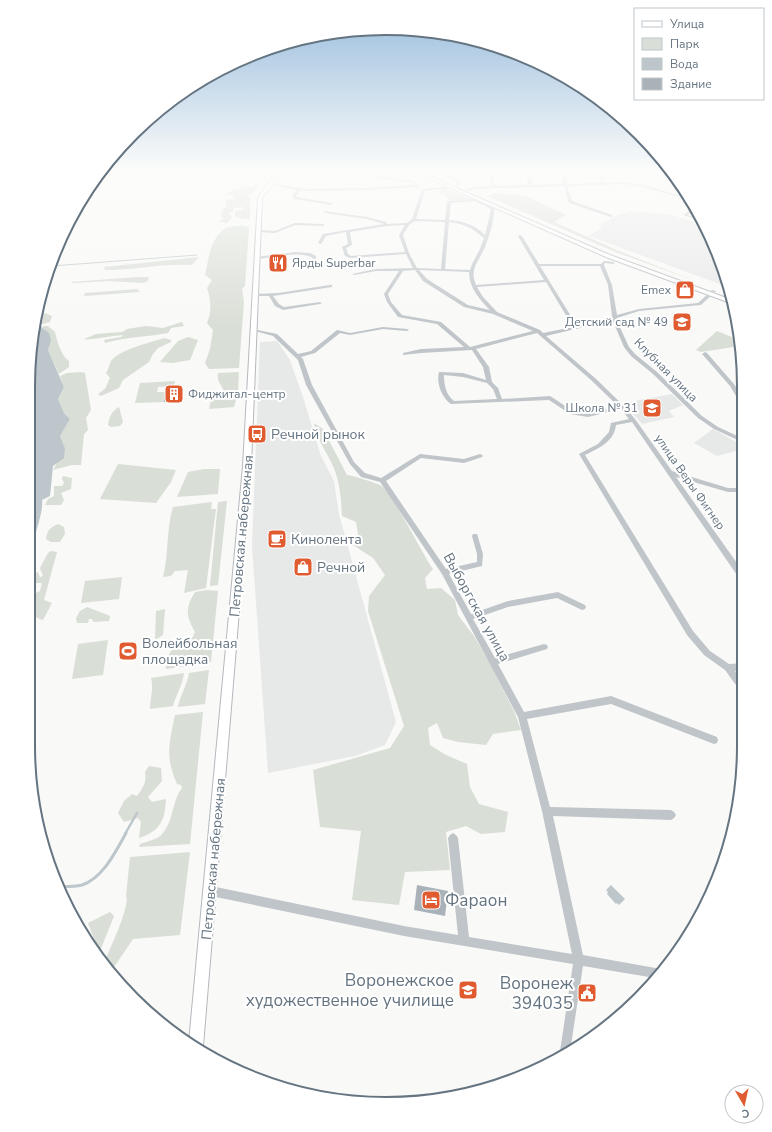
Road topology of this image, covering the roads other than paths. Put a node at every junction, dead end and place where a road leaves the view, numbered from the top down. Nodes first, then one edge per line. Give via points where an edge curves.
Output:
1 (447, 222) edge
2 (258, 223) edge
3 (382, 223) edge
4 (453, 223) edge
5 (489, 223) edge
6 (532, 223) edge
7 (545, 223) edge
8 (386, 224) junction
9 (408, 224) joint
10 (324, 225) dead end
11 (257, 231) junction
12 (348, 232) junction
13 (520, 236) dead end
14 (485, 237) junction
15 (320, 243) dead end
16 (407, 253) junction
17 (256, 258) junction
18 (612, 263) dead end
19 (537, 265) junction
20 (602, 265) junction
21 (312, 267) dead end
22 (402, 269) junction
23 (416, 269) junction
24 (443, 270) junction
25 (472, 271) junction
26 (354, 274) dead end
27 (547, 280) junction
28 (330, 286) dead end
29 (474, 286) junction
30 (713, 292) junction
31 (270, 294) junction
32 (254, 295) junction
33 (725, 295) edge
34 (726, 298) edge
35 (320, 303) dead end
36 (495, 314) junction
37 (614, 317) junction
38 (575, 327) junction
39 (252, 330) junction
40 (406, 330) dead end
41 (540, 333) junction
42 (471, 348) junction
43 (405, 354) dead end
44 (705, 354) dead end
45 (297, 356) junction
46 (489, 382) junction
47 (737, 393) edge
48 (500, 400) junction
49 (622, 408) junction
50 (633, 420) junction
51 (737, 438) edge
52 (480, 456) dead end
53 (670, 473) junction
54 (382, 480) junction
55 (737, 490) edge
56 (475, 536) dead end
57 (737, 569) edge
58 (444, 572) junction
59 (582, 607) dead end
60 (468, 618) junction
61 (544, 647) dead end
62 (493, 662) junction
63 (737, 667) edge
64 (728, 668) junction
65 (737, 680) edge
66 (522, 716) junction
67 (714, 740) dead end
68 (548, 811) junction
69 (671, 815) dead end
70 (452, 838) dead end
71 (211, 891) junction
72 (464, 941) junction
73 (578, 960) junction
74 (654, 972) edge
75 (196, 1041) edge
76 (565, 1048) edge

1 - 24 street
2 - 11 main road, Петровская набережная
3 - 8 street
4 - 14 street via 469,225
5 - 14 street
6 - 30 main road via 608,256
7 - 30 main road
8 - 9 street
8 - 12 street
9 - 16 street, улица Веры Фигнер via 401,235
10 - 11 street via 295,224 275,232
11 - 17 main road, Петровская набережная
12 - 15 street via 324,235
12 - 16 street via 350,245 344,247 346,255 352,257
13 - 19 street
14 - 25 street
16 - 23 street, улица Веры Фигнер
17 - 21 street via 290,256 300,252 315,257
17 - 32 main road, Петровская набережная
18 - 20 street via 604,262
19 - 20 street
19 - 27 street
20 - 37 street, Клубная улица via 610,285
22 - 23 street
22 - 26 street
22 - 42 street via 386,294 395,311 402,317 439,324
23 - 24 street
23 - 36 street, улица Веры Фигнер via 425,280 466,306
24 - 25 street
25 - 29 street
27 - 29 street
27 - 38 street
28 - 31 street
29 - 36 street via 481,299
30 - 33 main road
30 - 34 main road
30 - 37 street via 699,304 639,310
31 - 32 street
31 - 35 street via 283,309
32 - 39 main road, Петровская набережная
36 - 41 street, улица Веры Фигнер
37 - 38 street
37 - 51 street, Клубная улица via 633,355 700,417
38 - 41 street
39 - 45 street via 275,335
39 - 71 main road, Петровская набережная via 247,466
40 - 45 street via 383,328 350,334 339,331 313,352
41 - 42 street
41 - 49 street, улица Веры Фигнер
42 - 43 street
42 - 46 street via 486,368
44 - 47 street
45 - 54 street via 309,385 352,463 363,475
46 - 48 street
46 - 48 street via 463,375 441,373 440,381 449,401 453,403
48 - 49 street via 550,398 572,413 588,415
49 - 50 street, улица Веры Фигнер
50 - 53 street, улица Веры Фигнер
50 - 64 street via 613,424 612,434 600,446 582,454 690,633 707,653
52 - 54 street via 464,461 420,456
53 - 55 street via 728,490
53 - 57 street, улица Веры Фигнер
54 - 58 street, Выборгская улица
56 - 58 street via 480,564
58 - 60 street, Выборгская улица
59 - 60 street via 558,595 508,604
60 - 62 street, Выборгская улица
61 - 62 street
62 - 66 street, Выборгская улица
63 - 64 street
64 - 65 street
66 - 67 street via 611,700
66 - 68 street, Выборгская улица
68 - 69 street
68 - 73 street, Выборгская улица
70 - 72 street
71 - 72 street
71 - 75 main road, Петровская набережная
72 - 73 street
73 - 74 street
73 - 76 street, Выборгская улица

